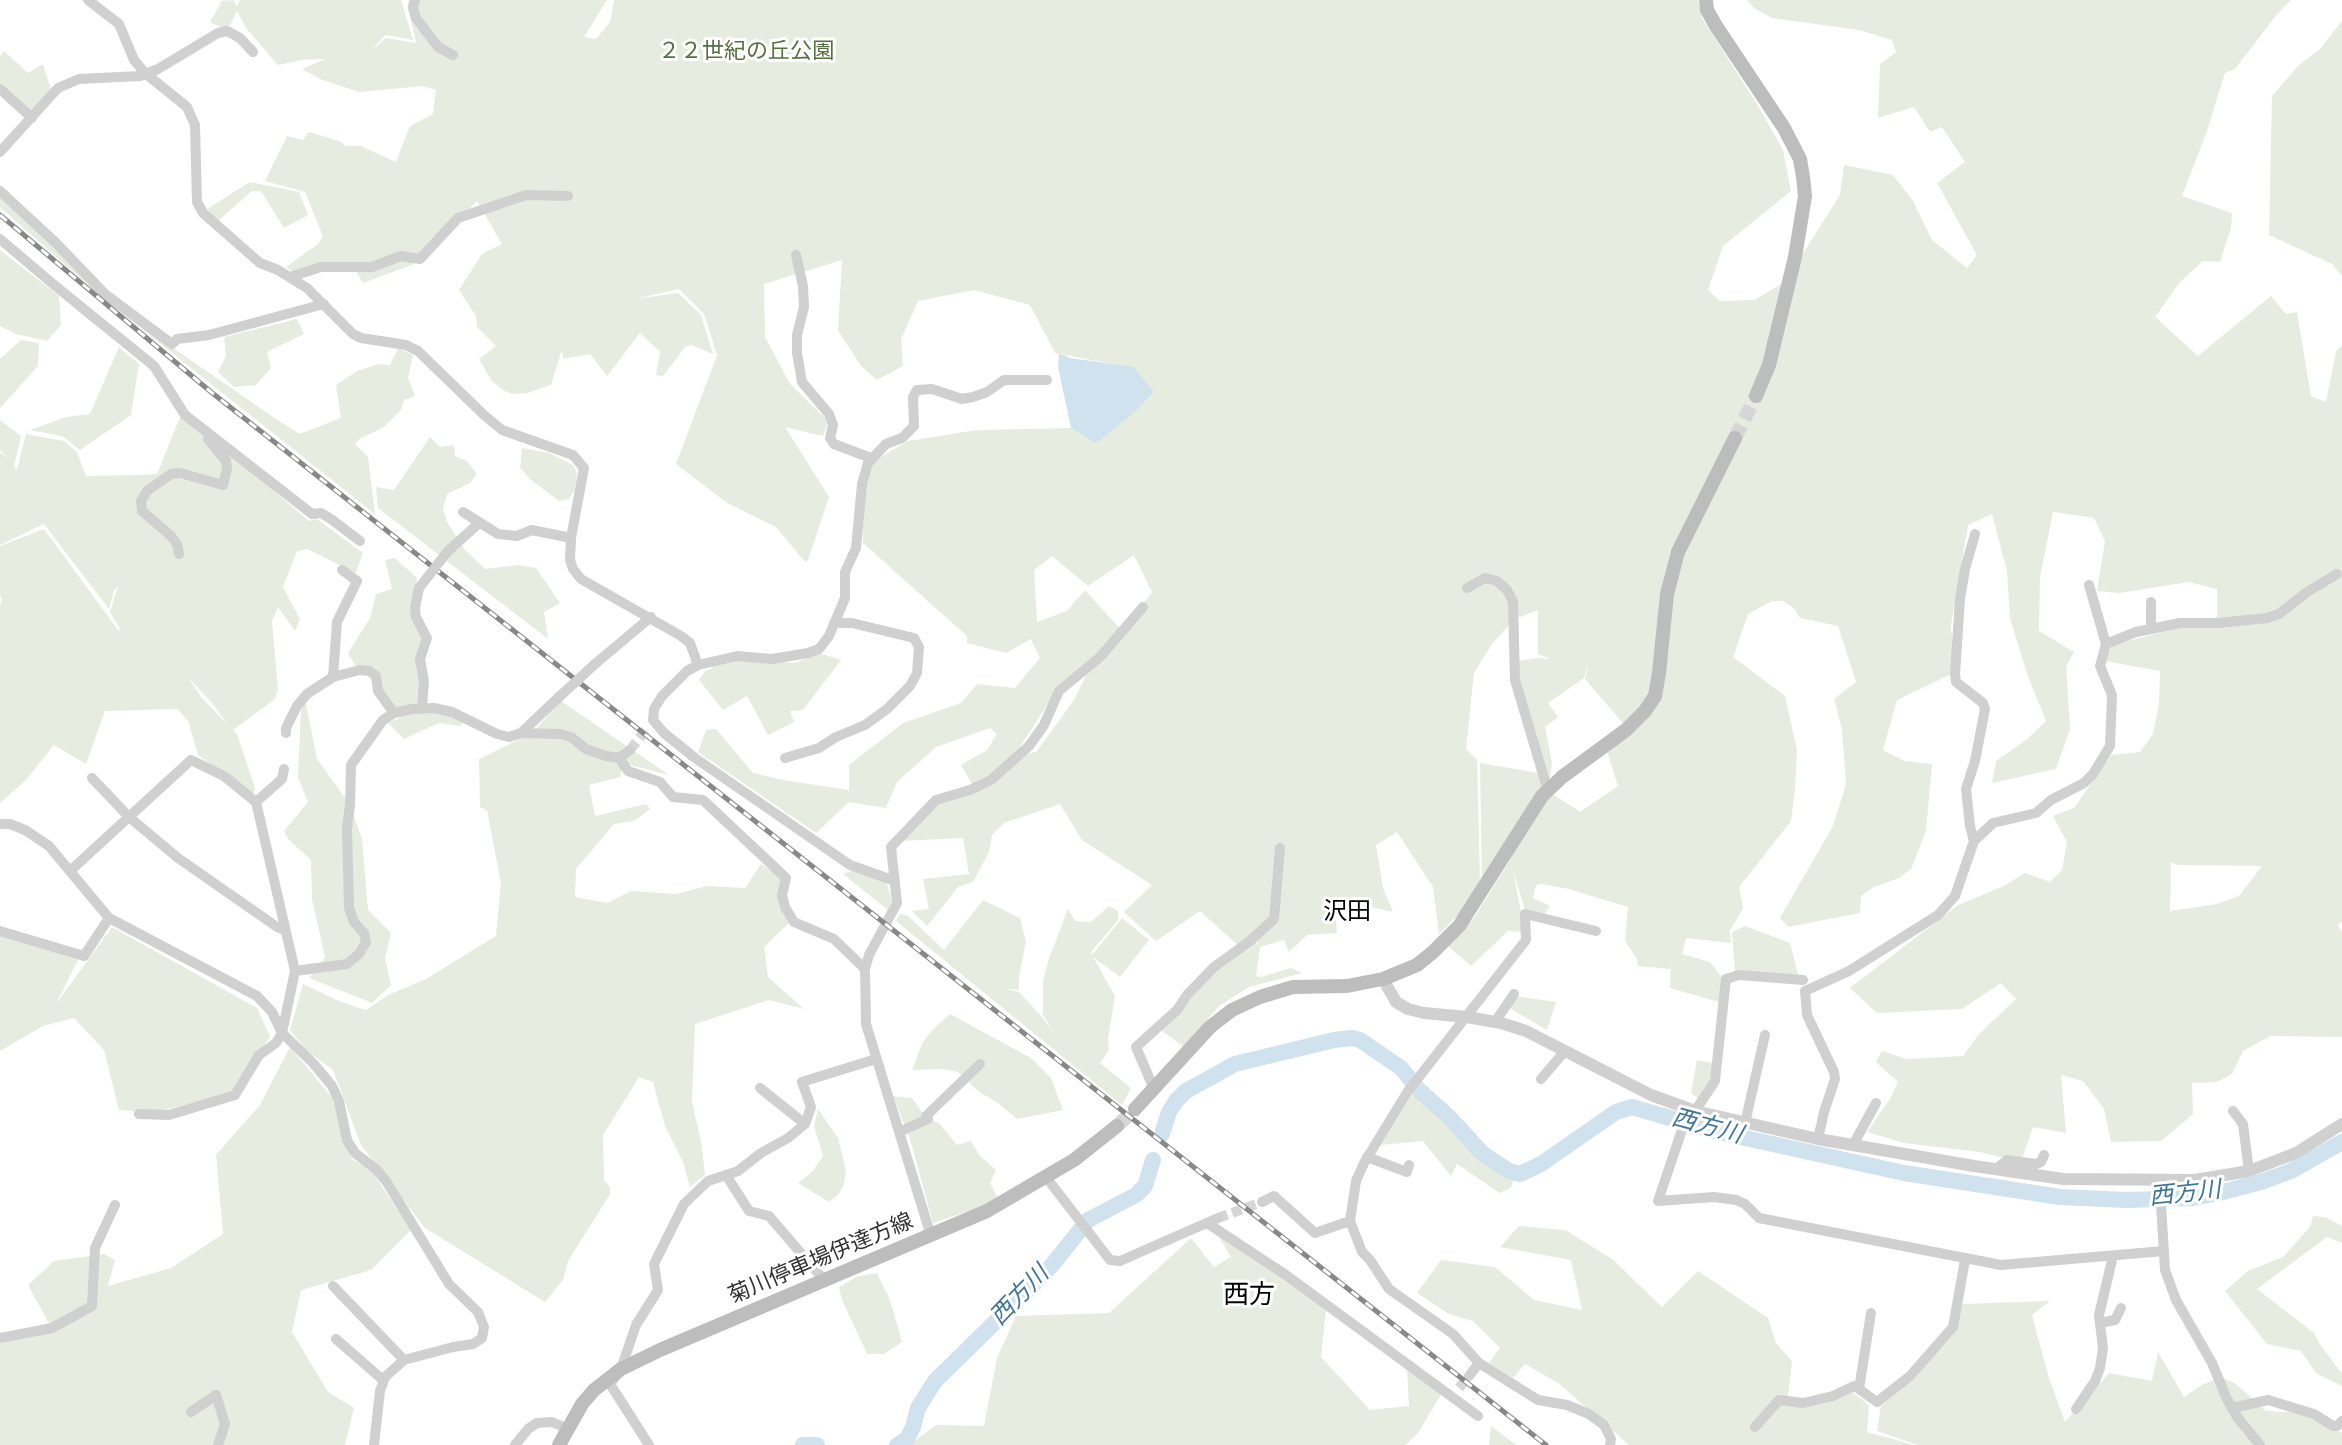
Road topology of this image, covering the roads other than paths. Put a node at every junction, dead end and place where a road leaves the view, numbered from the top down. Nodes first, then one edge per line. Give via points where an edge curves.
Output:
1 (88, 0) edge
2 (415, 0) edge
3 (1706, 0) edge
4 (253, 52) dead end
5 (453, 55) dead end
6 (145, 73) junction
7 (0, 89) edge
8 (32, 118) junction
9 (0, 153) edge
10 (0, 191) edge
11 (568, 196) dead end
12 (0, 238) edge
13 (796, 255) dead end
14 (290, 277) junction
15 (324, 304) junction
16 (1047, 380) dead end
17 (1756, 396) tunnel mouth
18 (204, 430) junction
19 (1735, 438) tunnel mouth
20 (871, 458) junction
21 (463, 512) dead end
22 (478, 524) junction
23 (1975, 534) dead end
24 (571, 538) junction
25 (360, 540) dead end
26 (179, 554) dead end
27 (342, 570) dead end
28 (2337, 574) dead end
29 (2089, 585) dead end
30 (1467, 588) dead end
31 (2151, 602) dead end
32 (1143, 607) dead end
33 (651, 617) junction
34 (834, 623) junction
35 (2151, 628) junction
36 (2106, 644) junction
37 (698, 665) junction
38 (333, 677) junction
39 (422, 709) junction
40 (394, 713) junction
41 (521, 733) junction
42 (286, 734) dead end
43 (630, 750) tunnel mouth
44 (619, 758) junction
45 (785, 758) dead end
46 (284, 769) dead end
47 (93, 778) dead end
48 (1548, 791) junction
49 (256, 802) junction
50 (129, 817) junction
51 (0, 824) edge
52 (1974, 841) junction
53 (1280, 848) dead end
54 (70, 871) junction
55 (894, 881) junction
56 (109, 918) junction
57 (285, 930) junction
58 (0, 931) edge
59 (1596, 931) dead end
60 (865, 969) junction
61 (295, 970) junction
62 (1383, 980) junction
63 (1803, 980) dead end
64 (1514, 994) dead end
65 (1467, 1017) junction
66 (1495, 1022) junction
67 (282, 1033) junction
68 (1765, 1035) dead end
69 (1565, 1051) junction
70 (876, 1059) junction
71 (980, 1064) dead end
72 (1541, 1079) dead end
73 (760, 1088) dead end
74 (1154, 1089) junction
75 (1876, 1103) dead end
76 (943, 1109) dead end
77 (1135, 1109) tunnel mouth
78 (1692, 1110) junction
79 (2233, 1111) dead end
80 (927, 1113) junction
81 (139, 1114) dead end
82 (805, 1124) junction
83 (1745, 1124) junction
84 (2342, 1124) edge
85 (1117, 1126) tunnel mouth
86 (899, 1132) junction
87 (1818, 1139) junction
88 (1853, 1145) junction
89 (2044, 1155) dead end
90 (1367, 1157) junction
91 (1409, 1165) dead end
92 (1996, 1169) junction
93 (2249, 1171) junction
94 (726, 1175) junction
95 (1046, 1177) junction
96 (2160, 1185) junction
97 (1262, 1202) tunnel mouth
98 (115, 1205) dead end
99 (1218, 1218) tunnel mouth
100 (1350, 1221) junction
101 (1207, 1223) junction
102 (931, 1236) junction
103 (2164, 1251) junction
104 (2113, 1256) junction
105 (1965, 1260) junction
106 (824, 1280) junction
107 (333, 1286) dead end
108 (2121, 1308) dead end
109 (1871, 1313) dead end
110 (2100, 1323) junction
111 (0, 1338) edge
112 (336, 1339) dead end
113 (404, 1360) junction
114 (1479, 1363) junction
115 (621, 1369) junction
116 (1468, 1377) tunnel mouth
117 (383, 1380) junction
118 (1859, 1389) junction
119 (2232, 1408) junction
120 (2076, 1409) dead end
121 (191, 1412) dead end
122 (1478, 1416) dead end
123 (2342, 1421) edge
124 (1755, 1427) dead end
125 (568, 1429) junction
126 (218, 1445) edge
127 (374, 1445) edge
128 (515, 1445) edge
129 (559, 1445) edge
130 (649, 1445) edge
131 (1610, 1445) edge
132 (2260, 1445) edge

1 - 6 street via 119,24 134,60
2 - 5 street via 416,18 438,47
3 - 17 main road via 1716,26 1784,128 1800,159 1803,177 1805,196 1795,257 1769,365
4 - 6 street via 227,31
6 - 8 street via 79,79 58,88
6 - 14 street via 187,106 195,125 197,202 203,213 260,263
7 - 8 street
8 - 9 street
10 - 15 street via 105,294 171,344 177,339 209,335
11 - 14 street via 526,195 458,218 420,259 401,256 372,267 321,267
12 - 18 street via 154,366 185,415
13 - 20 street via 804,307 797,335 802,382 829,414 834,444
14 - 15 street
15 - 24 street via 352,334 418,351 502,430 573,455 584,468
16 - 20 street via 1005,380 974,398 962,399 932,389 917,390 913,397 914,426
18 - 25 street via 312,514 321,513
18 - 26 street via 226,461 223,485 171,474 147,491 141,501 142,511 171,536
19 - 48 main road via 1678,552 1667,594 1655,696 1626,730
20 - 34 street via 862,484 856,548 845,572 845,598
21 - 22 street
22 - 24 street via 498,534 517,536 532,530
22 - 39 street, bridge via 448,551 419,588 416,617 427,638 420,659 424,681
23 - 52 street via 1960,599 1955,675 1956,682 1982,702 1985,709 1976,761 1966,789
24 - 33 street via 570,560 581,579
27 - 38 street via 357,581 337,622
28 - 35 street via 2267,618
29 - 36 street
30 - 48 street via 1485,578 1497,581 1514,602 1515,680
31 - 35 street
32 - 55 street via 1100,657 1059,691 1044,725 1029,746 991,780 936,800 893,844
33 - 37 street via 690,643
33 - 41 street, bridge
34 - 37 street via 819,649 808,653 772,659 737,656
34 - 45 street via 852,623 914,638 919,647 915,679 887,709 865,725 819,748
35 - 36 street
36 - 52 street via 2100,666 2112,695 2110,746 2093,774 2036,813 1993,823
37 - 55 street via 662,696 651,723 850,865
38 - 40 street via 369,671 376,676 378,691
38 - 42 street via 307,694 297,706
39 - 40 street
39 - 41 street via 452,712 508,737
40 - 61 street via 383,720 351,765 348,908 366,942 346,964
41 - 44 street via 560,734 586,749
43 - 44 street
44 - 60 street via 628,771 660,782 673,796 704,800 786,878 782,895 794,922 834,939
46 - 49 street via 282,779
47 - 50 street
48 - 62 main road via 1527,817 1459,926 1417,965
49 - 50 street via 225,776 191,760
49 - 57 street
50 - 54 street
50 - 57 street via 178,858
51 - 54 street via 10,824 39,839
52 - 87 street via 1955,896 1938,915 1849,971 1805,991 1807,1015 1835,1079
53 - 74 street via 1274,919 1214,967 1177,1010 1136,1047
54 - 56 street
55 - 60 street via 897,903
56 - 58 street via 84,956
56 - 67 street via 257,996 272,1012
57 - 61 street
59 - 65 street via 1525,914 1526,940
60 - 70 street via 866,1024
61 - 67 street
62 - 65 street via 1396,1002 1408,1009
62 - 74 main road via 1347,986 1293,987 1232,1010 1210,1027
63 - 78 street via 1739,975 1726,979 1715,1082
64 - 66 street
65 - 66 street
65 - 90 street via 1408,1091
66 - 69 street via 1526,1031
67 - 81 street via 260,1055 235,1095 169,1115
67 - 113 street via 332,1086 347,1140 386,1181 449,1284 478,1312 484,1327 482,1338 473,1344
68 - 83 street
69 - 72 street
69 - 78 street via 1651,1095
70 - 82 street via 802,1082 811,1107
70 - 86 street
71 - 80 street
73 - 82 street
74 - 77 main road
75 - 88 street
76 - 80 street
78 - 83 street
78 - 105 street via 1658,1200 1736,1200 1759,1218
79 - 93 street via 2242,1124
80 - 86 street
82 - 94 street via 738,1171
83 - 87 street
84 - 93 street via 2296,1153
85 - 95 main road, 菊川停車場伊達方線
86 - 102 street
87 - 88 street
88 - 92 street
89 - 92 street via 2036,1164 2007,1161
90 - 91 street via 1407,1172
90 - 100 street via 1356,1181
92 - 96 street via 2063,1179
93 - 96 street
94 - 106 street via 749,1211 769,1216
94 - 115 street via 708,1181 684,1204 654,1264 658,1290 636,1325
95 - 101 street via 1110,1260 1120,1261
95 - 102 main road, 菊川停車場伊達方線 via 987,1211
96 - 103 street
97 - 100 street via 1274,1196 1315,1233
98 - 111 street via 95,1248 92,1306 52,1328
99 - 101 street
100 - 114 street via 1362,1252 1389,1289 1453,1334
101 - 122 street via 1456,1392
102 - 106 main road, 菊川停車場伊達方線
103 - 104 street
103 - 119 street via 2165,1270 2176,1300
104 - 105 street via 2001,1265
104 - 110 street
105 - 118 street via 1953,1327 1910,1376 1877,1402
106 - 115 main road, 菊川停車場伊達方線
107 - 113 street
108 - 110 street via 2115,1320
109 - 118 street
110 - 120 street via 2100,1368
112 - 117 street
113 - 117 street
114 - 116 street
114 - 131 street via 1538,1400 1589,1414 1604,1425
115 - 125 main road, 菊川停車場伊達方線 via 594,1390
115 - 130 street via 610,1384
117 - 127 street
118 - 124 street via 1854,1386 1803,1403 1779,1400
119 - 123 street via 2268,1400 2314,1414 2333,1426
119 - 132 street
121 - 126 street via 216,1395 225,1424
125 - 128 street via 552,1422 537,1423
125 - 129 main road, 菊川停車場伊達方線

